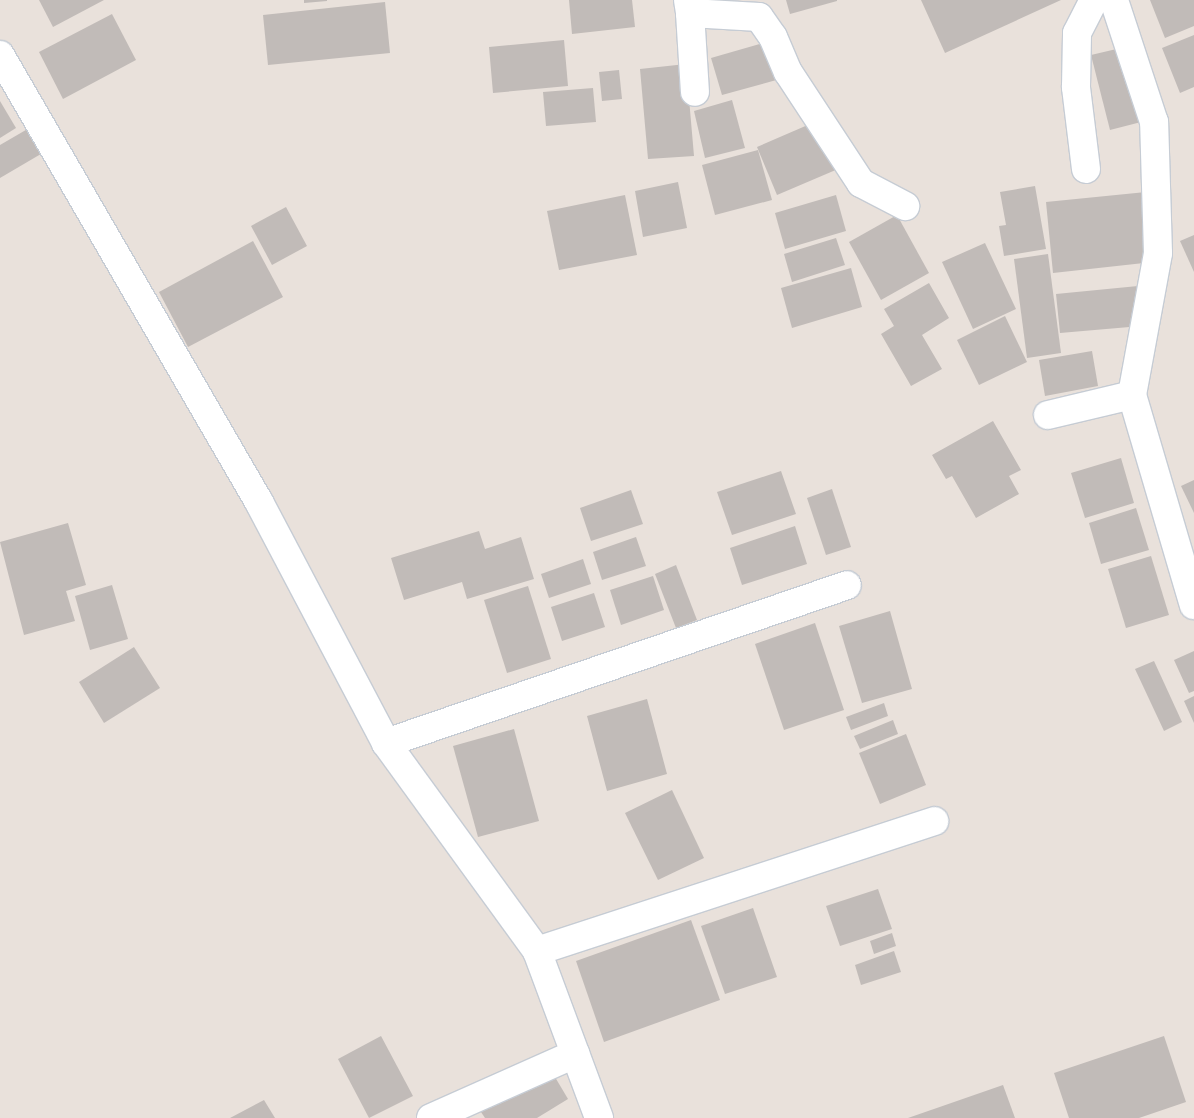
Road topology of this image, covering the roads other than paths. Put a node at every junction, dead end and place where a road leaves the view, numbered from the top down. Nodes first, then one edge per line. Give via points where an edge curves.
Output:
1 (1094, 0) edge
2 (1114, 0) edge
3 (689, 7) edge
4 (0, 55) edge
5 (695, 92) dead end
6 (1086, 169) dead end
7 (905, 206) dead end
8 (1132, 395) junction
9 (1048, 415) dead end
10 (847, 585) dead end
11 (1194, 605) edge
12 (386, 742) junction
13 (934, 821) dead end
14 (537, 951) junction
15 (575, 1054) junction
16 (431, 1118) edge
17 (599, 1118) edge

1 - 6 street via 1077,33 1076,87
2 - 8 street via 1154,122 1158,253
3 - 5 street
3 - 7 street via 759,17 774,37 788,72 862,182
4 - 12 street via 258,502
8 - 9 street
8 - 11 street
10 - 12 street
12 - 14 street
13 - 14 street
14 - 15 street
15 - 16 street
15 - 17 street

